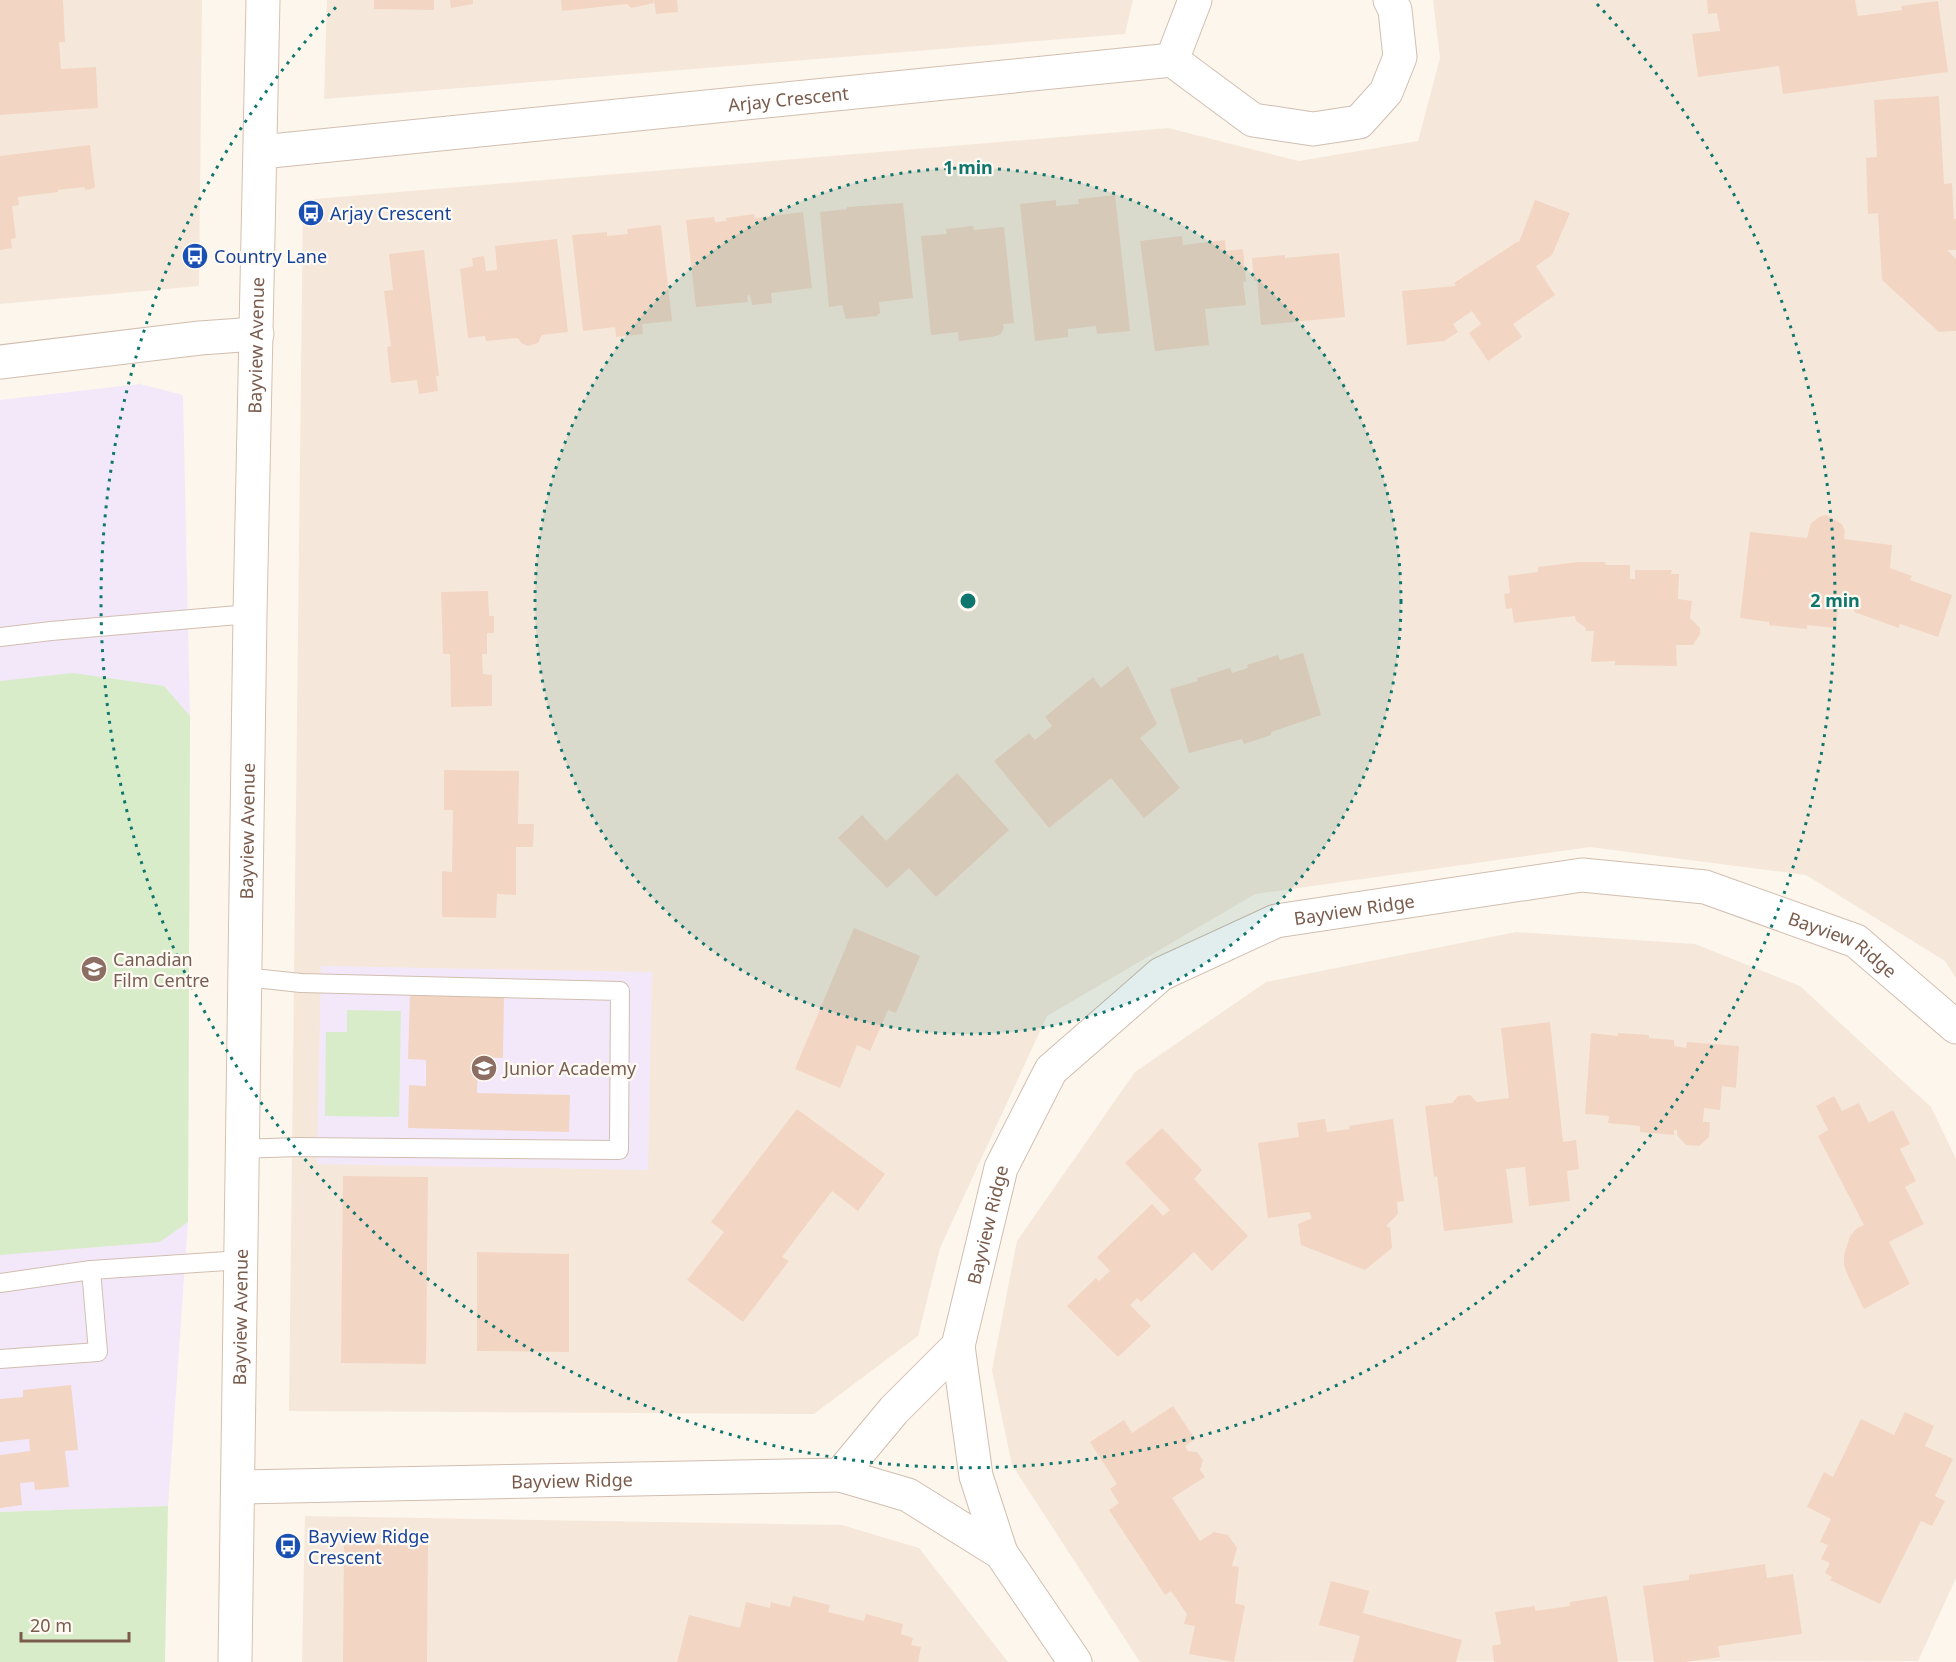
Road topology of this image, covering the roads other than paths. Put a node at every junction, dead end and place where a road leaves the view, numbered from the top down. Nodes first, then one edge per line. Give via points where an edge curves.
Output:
1 (263, 0) edge
2 (1195, 0) edge
3 (1390, 0) edge
4 (1172, 60) junction
5 (261, 152) junction
6 (257, 334) junction
7 (0, 362) edge
8 (250, 614) junction
9 (0, 637) edge
10 (245, 977) junction
11 (1956, 1027) edge
12 (243, 1149) junction
13 (242, 1260) junction
14 (91, 1270) junction
15 (0, 1283) edge
16 (958, 1346) junction
17 (0, 1359) edge
18 (840, 1475) junction
19 (238, 1487) junction
20 (1001, 1553) junction
21 (235, 1662) edge
22 (1075, 1662) edge

1 - 5 street, Bayview Avenue
2 - 4 street
3 - 4 street via 1395,10 1400,57 1386,92 1359,122 1312,129 1253,120
4 - 5 street, Arjay Crescent
5 - 6 street, Bayview Avenue
6 - 7 street
6 - 8 street, Bayview Avenue
8 - 9 lane
8 - 10 street, Bayview Avenue
10 - 12 street, Bayview Avenue
10 - 12 lane via 301,983 620,991 619,1150
11 - 16 street, Bayview Ridge via 1856,940 1706,887 1582,875 1276,921 1161,974 1051,1070 1001,1168
12 - 13 street, Bayview Avenue
13 - 14 lane
13 - 19 street, Bayview Avenue
14 - 15 lane
14 - 17 lane via 98,1352
16 - 18 street via 894,1410
16 - 20 street, Bayview Ridge via 976,1476
18 - 19 street, Bayview Ridge
18 - 20 street via 908,1495
19 - 21 street, Bayview Avenue
20 - 22 street

